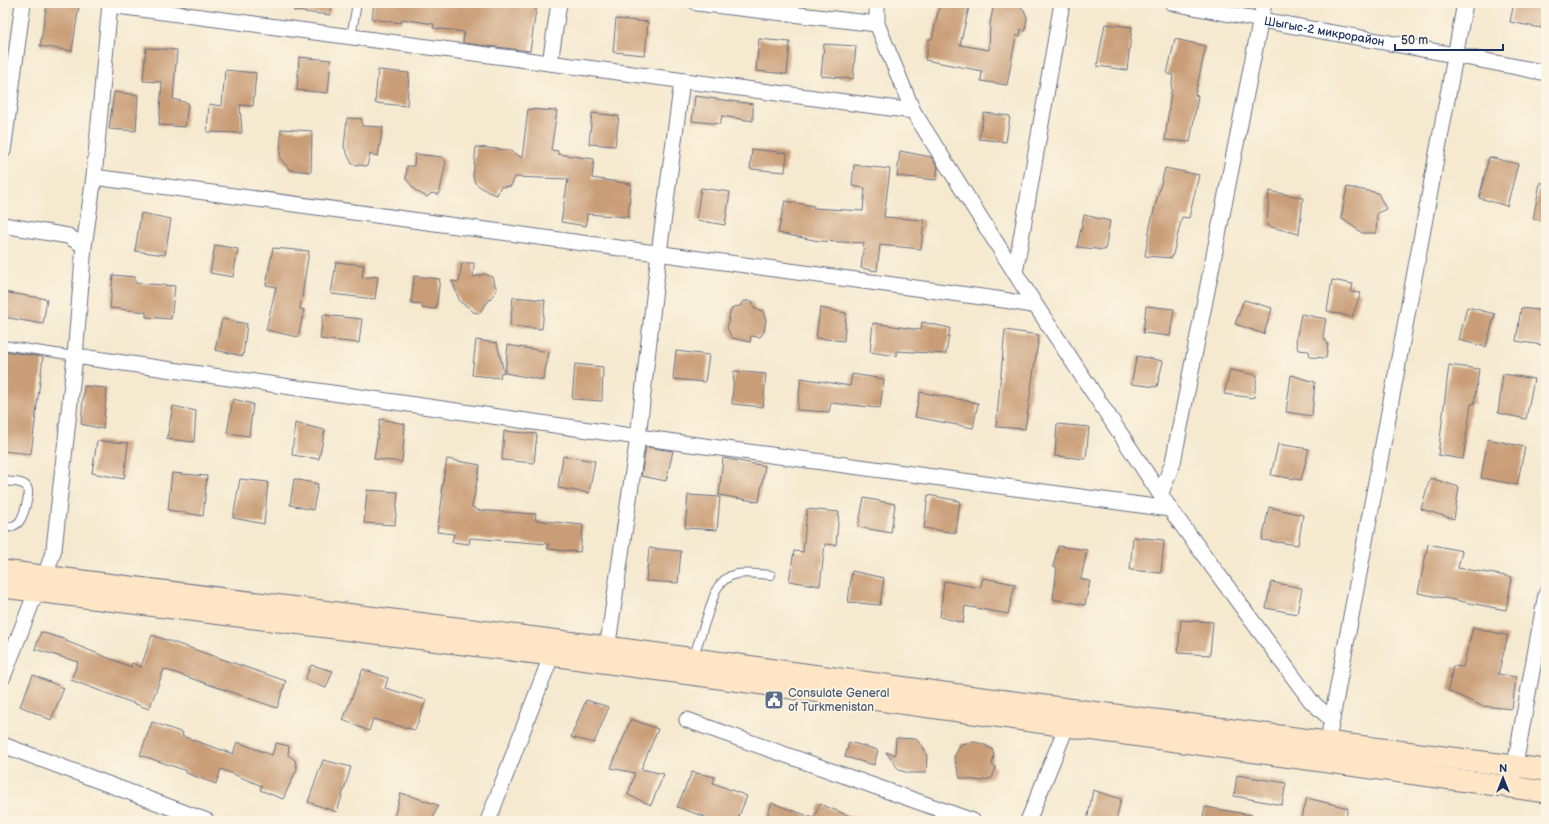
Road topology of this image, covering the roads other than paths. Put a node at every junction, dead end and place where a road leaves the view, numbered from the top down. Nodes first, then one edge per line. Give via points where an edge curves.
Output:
1 (23, 3) edge
2 (357, 3) edge
3 (559, 3) edge
4 (697, 3) edge
5 (877, 3) edge
6 (1062, 3) edge
7 (1172, 3) edge
8 (1264, 3) edge
9 (1465, 3) edge
10 (110, 4) edge
11 (1260, 21) junction
12 (876, 24) junction
13 (351, 37) junction
14 (1456, 54) junction
15 (550, 63) junction
16 (1546, 74) edge
17 (682, 81) junction
18 (913, 111) junction
19 (3, 151) edge
20 (94, 177) junction
21 (3, 225) edge
22 (84, 246) junction
23 (659, 253) junction
24 (1015, 273) junction
25 (1036, 306) junction
26 (3, 345) edge
27 (75, 356) junction
28 (638, 437) junction
29 (3, 481) edge
30 (1161, 493) junction
31 (1170, 509) junction
32 (3, 528) edge
33 (3, 571) edge
34 (771, 575) dead end
35 (40, 585) junction
36 (3, 587) edge
37 (1546, 594) edge
38 (554, 648) junction
39 (606, 655) junction
40 (693, 659) junction
41 (3, 677) edge
42 (1071, 717) junction
43 (687, 720) dead end
44 (1332, 720) junction
45 (3, 745) edge
46 (1326, 752) junction
47 (1515, 766) junction
48 (1546, 770) edge
49 (1511, 786) junction
50 (1546, 792) edge
51 (206, 821) edge
52 (488, 821) edge
53 (972, 821) edge
54 (1028, 821) edge

1 - 19 street
2 - 13 lane
3 - 15 street
4 - 12 street
5 - 12 street
6 - 24 street
7 - 11 street, Шыгыс-2 микрорайон
8 - 11 street
9 - 14 street
10 - 13 street
10 - 20 street
11 - 14 street, Шыгыс-2 микрорайон
11 - 30 street via 1173,462
12 - 18 street
13 - 15 street
14 - 16 street, Шыгыс-2 микрорайон
14 - 44 street
15 - 17 street
17 - 18 street
17 - 23 street
18 - 24 street
20 - 22 street
20 - 23 street
21 - 22 street via 68,236
22 - 27 street
23 - 25 street
23 - 28 street
24 - 25 street
25 - 30 street
26 - 27 lane
27 - 28 street
27 - 35 street via 54,549
28 - 31 street
28 - 39 street
29 - 32 lane via 22,484 28,491 19,523 11,528
30 - 31 street
31 - 44 street via 1311,701
33 - 35 street
34 - 40 lane via 737,573 722,581 716,590
35 - 36 street
35 - 38 street
35 - 41 street
37 - 47 street
38 - 39 street
38 - 52 street
39 - 40 street
39 - 42 street
40 - 42 street
42 - 46 street
42 - 54 street
43 - 53 street
44 - 46 street
45 - 51 street
46 - 47 street
46 - 49 street
47 - 48 street
47 - 49 street
49 - 50 street

